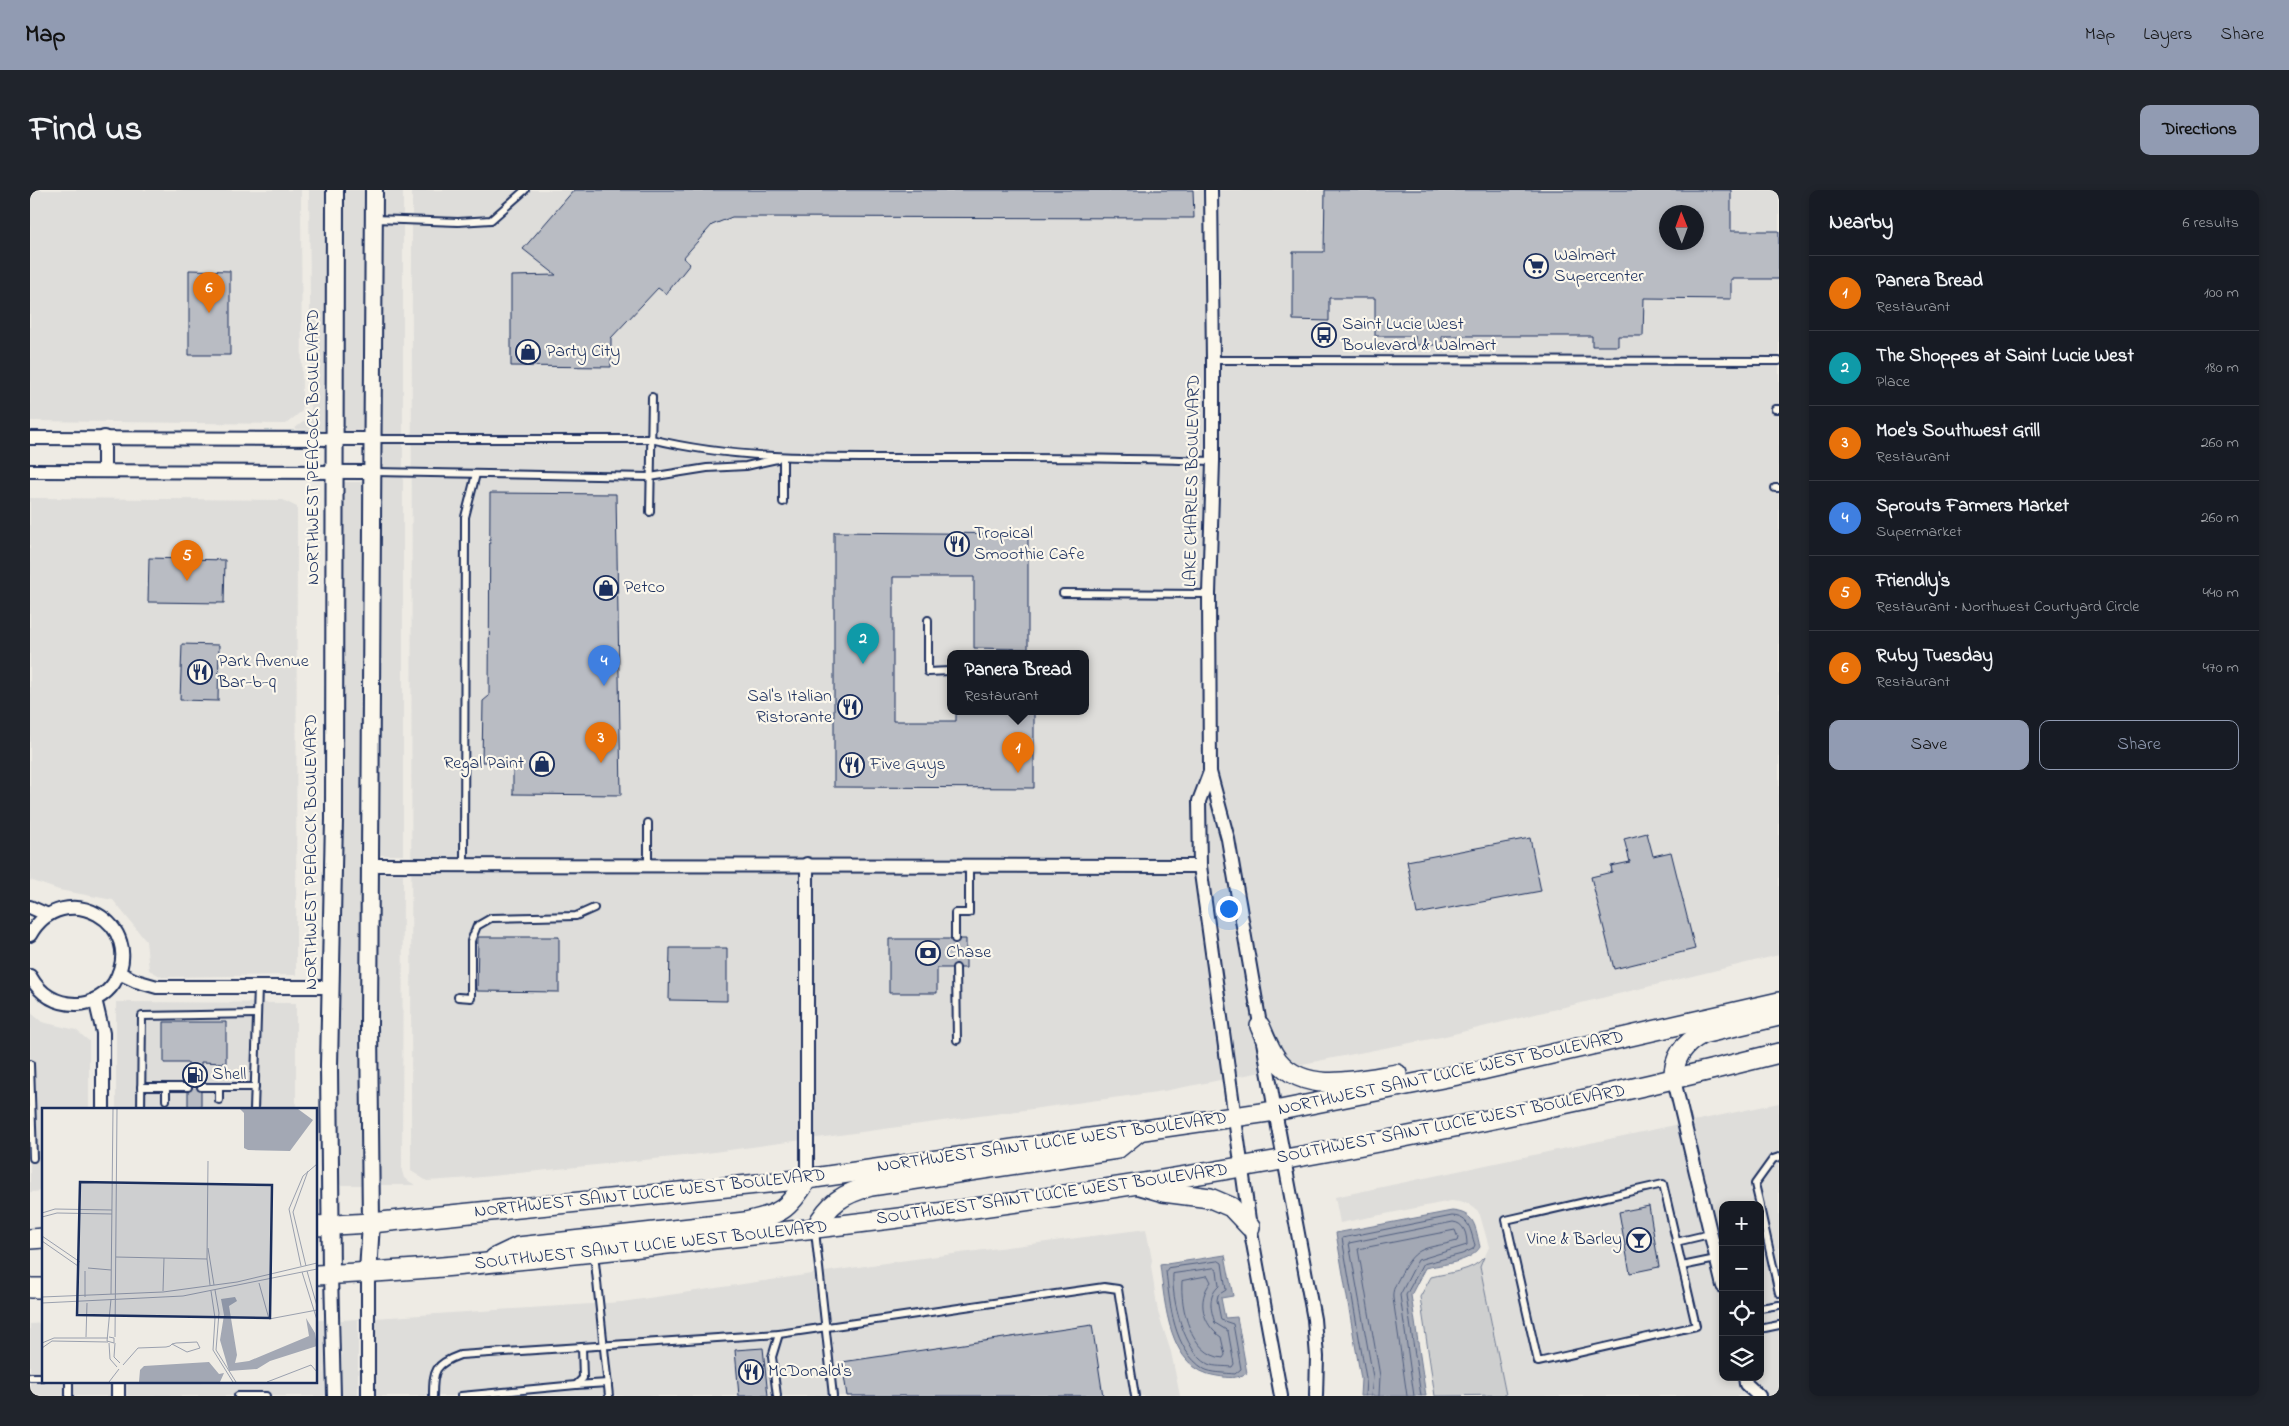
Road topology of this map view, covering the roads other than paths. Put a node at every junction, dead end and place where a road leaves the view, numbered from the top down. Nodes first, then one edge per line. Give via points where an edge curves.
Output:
1 (335, 190) edge
2 (374, 190) edge
3 (525, 190) edge
4 (1211, 190) edge
5 (374, 219) junction
6 (1213, 360) junction
7 (1779, 361) edge
8 (652, 397) dead end
9 (104, 437) junction
10 (30, 438) edge
11 (334, 439) junction
12 (374, 439) junction
13 (651, 439) junction
14 (783, 458) junction
15 (1213, 461) junction
16 (30, 471) edge
17 (104, 471) junction
18 (334, 472) junction
19 (374, 472) junction
20 (473, 474) junction
21 (650, 477) junction
22 (783, 502) dead end
23 (650, 512) dead end
24 (1063, 593) dead end
25 (1209, 594) junction
26 (928, 620) dead end
27 (947, 671) edge
28 (1210, 772) junction
29 (648, 823) dead end
30 (464, 864) junction
31 (648, 864) junction
32 (807, 864) junction
33 (370, 865) junction
34 (970, 865) junction
35 (1200, 866) junction
36 (30, 907) edge
37 (594, 908) dead end
38 (48, 914) junction
39 (30, 935) edge
40 (955, 939) dead end
41 (956, 968) dead end
42 (120, 973) junction
43 (30, 976) edge
44 (258, 987) junction
45 (332, 987) junction
46 (458, 997) dead end
47 (95, 999) junction
48 (1779, 1002) edge
49 (257, 1014) junction
50 (1779, 1016) edge
51 (1260, 1026) junction
52 (957, 1040) dead end
53 (1779, 1054) edge
54 (30, 1064) edge
55 (1504, 1064) junction
56 (1674, 1080) junction
57 (141, 1087) junction
58 (166, 1087) junction
59 (188, 1087) dead end
60 (201, 1087) dead end
61 (219, 1087) junction
62 (255, 1087) junction
63 (166, 1100) dead end
64 (219, 1100) dead end
65 (103, 1108) edge
66 (141, 1108) edge
67 (254, 1108) edge
68 (1274, 1111) junction
69 (1235, 1117) junction
70 (1139, 1131) junction
71 (1779, 1157) edge
72 (32, 1158) dead end
73 (1284, 1160) junction
74 (1240, 1167) junction
75 (808, 1179) junction
76 (1133, 1183) junction
77 (1759, 1201) edge
78 (371, 1223) junction
79 (1764, 1224) edge
80 (324, 1226) edge
81 (1250, 1227) junction
82 (815, 1230) junction
83 (1710, 1234) junction
84 (1676, 1242) junction
85 (594, 1252) junction
86 (1716, 1259) junction
87 (486, 1263) junction
88 (1682, 1266) junction
89 (1719, 1271) edge
90 (368, 1272) junction
91 (324, 1275) edge
92 (1779, 1293) edge
93 (1779, 1305) edge
94 (1764, 1307) edge
95 (1779, 1325) edge
96 (1764, 1328) edge
97 (824, 1329) junction
98 (779, 1334) junction
99 (605, 1346) junction
100 (582, 1347) junction
101 (1746, 1381) edge
102 (608, 1383) junction
103 (576, 1385) junction
104 (238, 1396) edge
105 (266, 1396) edge
106 (334, 1396) edge
107 (368, 1396) edge
108 (433, 1396) edge
109 (461, 1396) edge
110 (609, 1396) edge
111 (777, 1396) edge
112 (833, 1396) edge
113 (1135, 1396) edge
114 (1281, 1396) edge
115 (1316, 1396) edge
116 (1759, 1396) edge

1 - 11 street, NORTHWEST PEACOCK BOULEVARD
2 - 5 street
3 - 5 lane via 491,220
4 - 6 street, LAKE CHARLES BOULEVARD
5 - 12 street
6 - 7 lane
6 - 15 street, LAKE CHARLES BOULEVARD
8 - 13 lane
9 - 10 street
9 - 11 street
9 - 17 street
11 - 12 street
11 - 18 street, NORTHWEST PEACOCK BOULEVARD
12 - 13 lane
12 - 19 street
13 - 14 lane
13 - 21 lane
14 - 15 lane
14 - 21 lane via 746,466
14 - 22 lane
15 - 25 street, LAKE CHARLES BOULEVARD
16 - 17 street
17 - 18 street
18 - 19 street
18 - 45 street, NORTHWEST PEACOCK BOULEVARD
19 - 20 lane
19 - 33 street
20 - 21 lane
20 - 30 lane via 466,517
21 - 23 lane
24 - 25 lane
25 - 28 street, LAKE CHARLES BOULEVARD
26 - 27 lane via 928,672
28 - 35 street via 1200,801
28 - 51 street via 1228,839
29 - 31 lane
30 - 31 street
30 - 33 street
31 - 32 street
32 - 34 street
32 - 75 street
33 - 78 street
34 - 35 street
34 - 40 lane via 969,913 955,913
35 - 69 street
36 - 38 street
37 - 46 lane via 576,916 490,918 477,926 471,941 471,998
38 - 39 street
38 - 42 street via 75,907 90,910 104,918 114,928 121,943
41 - 52 lane
42 - 44 street via 157,987
42 - 47 street via 111,988
43 - 47 street via 48,997 59,1002 76,1004
44 - 45 street
44 - 49 lane
45 - 80 street, NORTHWEST PEACOCK BOULEVARD
47 - 65 street via 103,1033
48 - 55 main road, NORTHWEST SAINT LUCIE WEST BOULEVARD
49 - 57 lane via 142,1016
49 - 62 lane
50 - 56 main road via 1695,1038 1678,1056 1673,1068
51 - 55 main road via 1272,1052 1287,1069 1325,1082 1350,1082 1454,1063
51 - 68 street
53 - 56 main road, SOUTHWEST SAINT LUCIE WEST BOULEVARD
54 - 72 lane
55 - 68 main road, NORTHWEST SAINT LUCIE WEST BOULEVARD
56 - 73 main road, SOUTHWEST SAINT LUCIE WEST BOULEVARD
56 - 83 street
57 - 58 lane
57 - 66 lane
58 - 59 lane
58 - 63 lane
60 - 61 lane
61 - 62 lane
61 - 64 lane
62 - 67 lane
68 - 69 main road, NORTHWEST SAINT LUCIE WEST BOULEVARD
68 - 73 street
69 - 70 main road, NORTHWEST SAINT LUCIE WEST BOULEVARD
69 - 74 street
70 - 75 main road, NORTHWEST SAINT LUCIE WEST BOULEVARD
70 - 82 main road via 1117,1149 851,1191 833,1203
71 - 77 lane via 1772,1159 1755,1184
73 - 74 main road, SOUTHWEST SAINT LUCIE WEST BOULEVARD
73 - 115 street via 1314,1319 1318,1357
74 - 76 main road, SOUTHWEST SAINT LUCIE WEST BOULEVARD
74 - 81 street
75 - 78 main road, NORTHWEST SAINT LUCIE WEST BOULEVARD
75 - 87 main road via 794,1201 768,1217 518,1247
76 - 81 main road via 1163,1192 1210,1198 1231,1207
76 - 82 main road, SOUTHWEST SAINT LUCIE WEST BOULEVARD
78 - 80 main road, NORTHWEST SAINT LUCIE WEST BOULEVARD
78 - 90 street
79 - 92 lane
80 - 91 street, NORTHWEST PEACOCK BOULEVARD
81 - 114 street
82 - 85 main road, SOUTHWEST SAINT LUCIE WEST BOULEVARD
82 - 97 lane
83 - 84 lane
83 - 86 street
84 - 88 lane
84 - 88 lane via 1664,1184 1506,1220 1538,1362 1696,1326
85 - 87 main road, SOUTHWEST SAINT LUCIE WEST BOULEVARD
85 - 99 lane
86 - 88 lane
86 - 89 street
87 - 90 main road, SOUTHWEST SAINT LUCIE WEST BOULEVARD
90 - 91 main road, SOUTHWEST SAINT LUCIE WEST BOULEVARD
90 - 107 street
91 - 106 street
93 - 94 lane
95 - 96 lane
97 - 98 lane
97 - 112 lane
97 - 113 lane via 1104,1286 1118,1289
98 - 99 lane
98 - 111 lane via 772,1357
99 - 100 lane
99 - 102 lane
100 - 103 lane via 583,1378
100 - 108 lane via 460,1355 442,1361 433,1374
101 - 116 street
102 - 103 lane
102 - 110 lane
103 - 109 lane
104 - 105 lane

